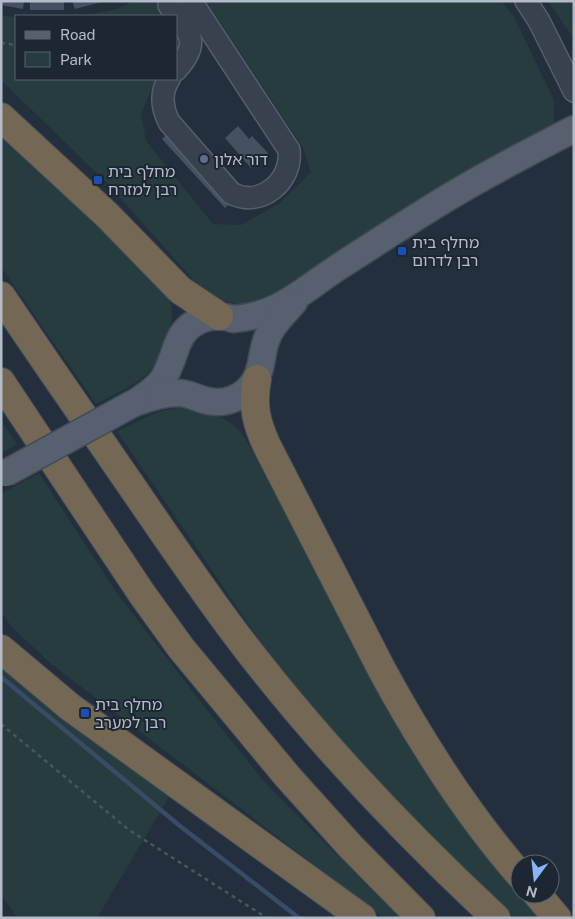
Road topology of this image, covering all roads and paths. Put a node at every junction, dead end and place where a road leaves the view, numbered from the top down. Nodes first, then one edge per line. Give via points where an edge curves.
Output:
1 (191, 1) edge
2 (526, 1) edge
3 (178, 17) edge
4 (1, 43) edge
5 (15, 45) edge
6 (189, 53) junction
7 (226, 53) junction
8 (178, 67) edge
9 (168, 80) edge
10 (574, 91) edge
11 (1, 117) edge
12 (574, 129) edge
13 (1, 296) edge
14 (299, 296) junction
15 (226, 317) junction
16 (175, 352) junction
17 (259, 368) junction
18 (1, 382) edge
19 (196, 396) junction
20 (134, 403) junction
21 (3, 475) edge
22 (1, 649) edge
23 (1, 724) edge
24 (510, 862) edge
25 (545, 904) edge
26 (267, 918) edge
27 (362, 918) edge
28 (421, 918) edge
29 (496, 918) edge
30 (558, 918) edge

1 - 7 street
2 - 10 street
3 - 6 street via 191,40
4 - 5 path
6 - 7 street via 206,48
6 - 8 street
7 - 9 street via 290,150 285,176 271,190 254,198 245,199 231,194 169,122 162,95
11 - 15 highway via 107,215 180,290
12 - 14 main road via 435,206
13 - 29 highway via 199,584 251,654 363,786
14 - 15 main road via 274,310 245,318
14 - 17 main road via 267,338
15 - 16 main road via 209,317 190,326 183,333
15 - 17 main road via 244,325 253,334 259,345
16 - 19 main road via 181,382
16 - 20 main road via 162,380
17 - 19 main road via 250,388 241,396 218,402
17 - 24 highway via 254,396 255,413 264,440 402,707 462,800
18 - 28 highway via 181,648 287,776
19 - 20 main road via 167,394
20 - 21 main road, bridge
22 - 27 highway via 70,707
23 - 26 path via 129,830
25 - 30 highway

